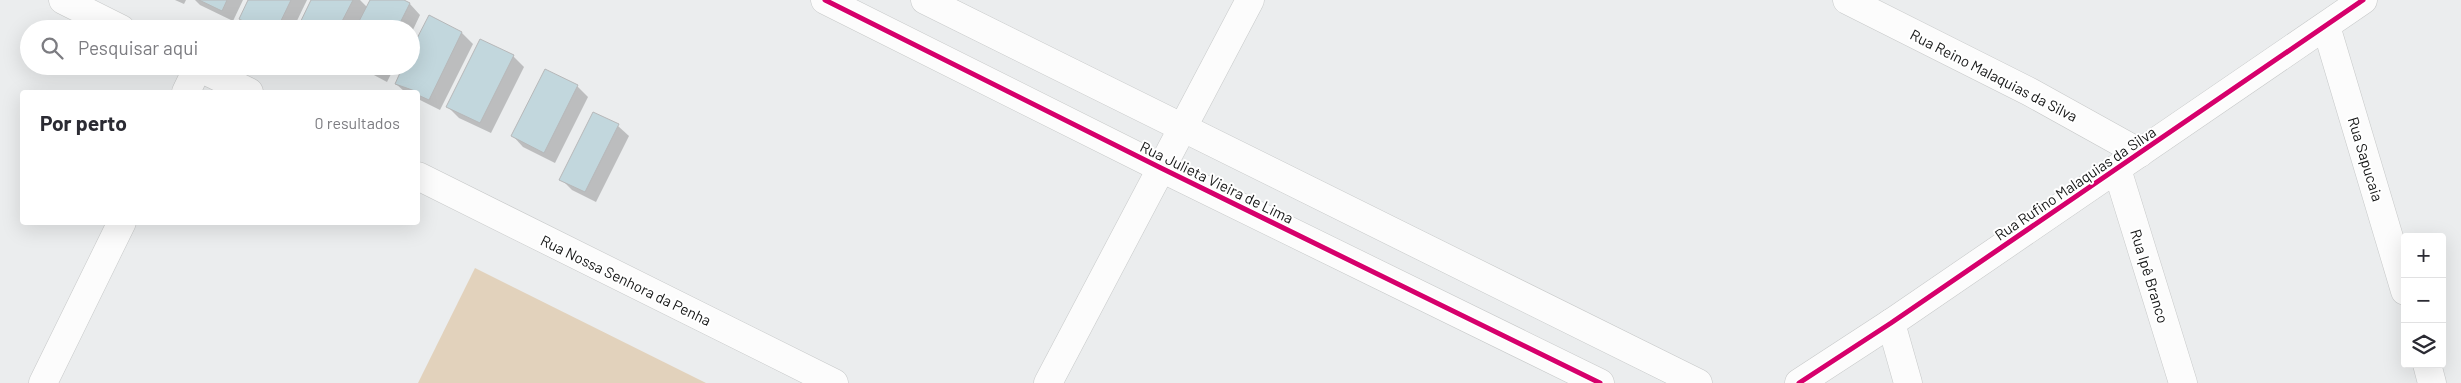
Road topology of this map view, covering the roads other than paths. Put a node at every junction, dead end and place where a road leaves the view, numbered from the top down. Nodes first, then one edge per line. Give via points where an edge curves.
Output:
1 (63, 0) edge
2 (825, 0) edge
3 (925, 0) edge
4 (1250, 0) edge
5 (1848, 0) edge
6 (2363, 0) edge
7 (103, 20) edge
8 (2326, 26) junction
9 (193, 75) edge
10 (214, 75) edge
11 (187, 90) edge
12 (245, 90) edge
13 (1182, 129) junction
14 (2140, 153) junction
15 (1161, 168) junction
16 (2117, 169) junction
17 (420, 177) edge
18 (121, 225) edge
19 (2401, 278) edge
20 (1891, 323) junction
21 (2427, 368) edge
22 (43, 383) edge
23 (834, 383) edge
24 (1048, 383) edge
25 (1600, 383) edge
26 (1698, 383) edge
27 (1799, 383) edge
28 (1908, 383) edge
29 (2183, 383) edge
30 (2432, 383) edge

1 - 7 street
2 - 15 street, Rua Julieta Vieira de Lima
3 - 13 street
4 - 13 street
5 - 14 street, Rua Reino Malaquias da Silva via 2030,92
6 - 8 street, Rua Rufino Malaquias da Silva
8 - 14 street, Rua Rufino Malaquias da Silva
8 - 19 street, Rua Sapucaia
9 - 11 street
10 - 12 street
13 - 15 street
13 - 26 street
14 - 16 street, Rua Rufino Malaquias da Silva
15 - 24 street
15 - 25 street, Rua Julieta Vieira de Lima
16 - 20 street, Rua Rufino Malaquias da Silva
16 - 29 street, Rua Ipê Branco
17 - 23 street, Rua Nossa Senhora da Penha
18 - 22 street
20 - 27 street, Rua Rufino Malaquias da Silva
20 - 28 street
21 - 30 street

